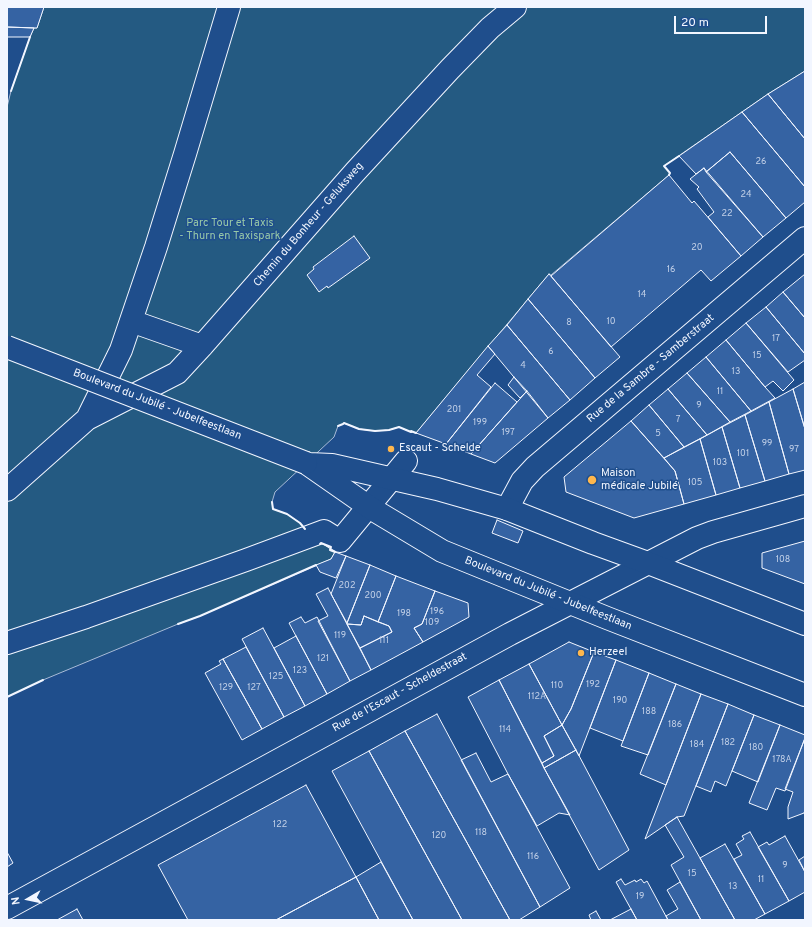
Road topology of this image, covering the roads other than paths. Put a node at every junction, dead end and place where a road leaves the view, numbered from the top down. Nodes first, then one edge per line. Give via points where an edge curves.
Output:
1 (229, 7) edge
2 (514, 7) edge
3 (805, 238) edge
4 (130, 321) junction
5 (202, 346) junction
6 (7, 347) edge
7 (87, 419) junction
8 (406, 461) dead end
9 (306, 463) junction
10 (392, 479) junction
11 (7, 490) edge
12 (805, 506) edge
13 (369, 507) junction
14 (507, 509) junction
15 (648, 563) junction
16 (570, 603) junction
17 (805, 624) edge
18 (7, 643) edge
19 (805, 695) edge
20 (7, 908) edge

1 - 4 street via 186,154
2 - 5 street, Chemin du Bonheur - Geluksweg via 450,69 355,172
3 - 14 street, Rue de la Sambre - Samberstraat via 536,467 522,481
4 - 5 street
4 - 7 street via 121,350
5 - 7 street, Chemin du Bonheur - Geluksweg via 177,373
6 - 9 street, Boulevard du Jubilé - Jubelfeestlaan, bridge
7 - 11 street
8 - 10 street
9 - 10 street, Boulevard du Jubilé - Jubelfeestlaan via 332,465
9 - 13 street, Boulevard du Jubilé - Jubelfeestlaan
10 - 13 street
10 - 14 street, Boulevard du Jubilé - Jubelfeestlaan
12 - 15 street, Rue de l'Escaut - Scheldestraat via 708,534
13 - 16 street, Boulevard du Jubilé - Jubelfeestlaan via 442,551
13 - 18 street via 340,541 324,531
14 - 15 street, Boulevard du Jubilé - Jubelfeestlaan
15 - 16 street, Rue de l'Escaut - Scheldestraat
15 - 17 street, Boulevard du Jubilé - Jubelfeestlaan
16 - 19 street, Boulevard du Jubilé - Jubelfeestlaan
16 - 20 street, Rue de l'Escaut - Scheldestraat

